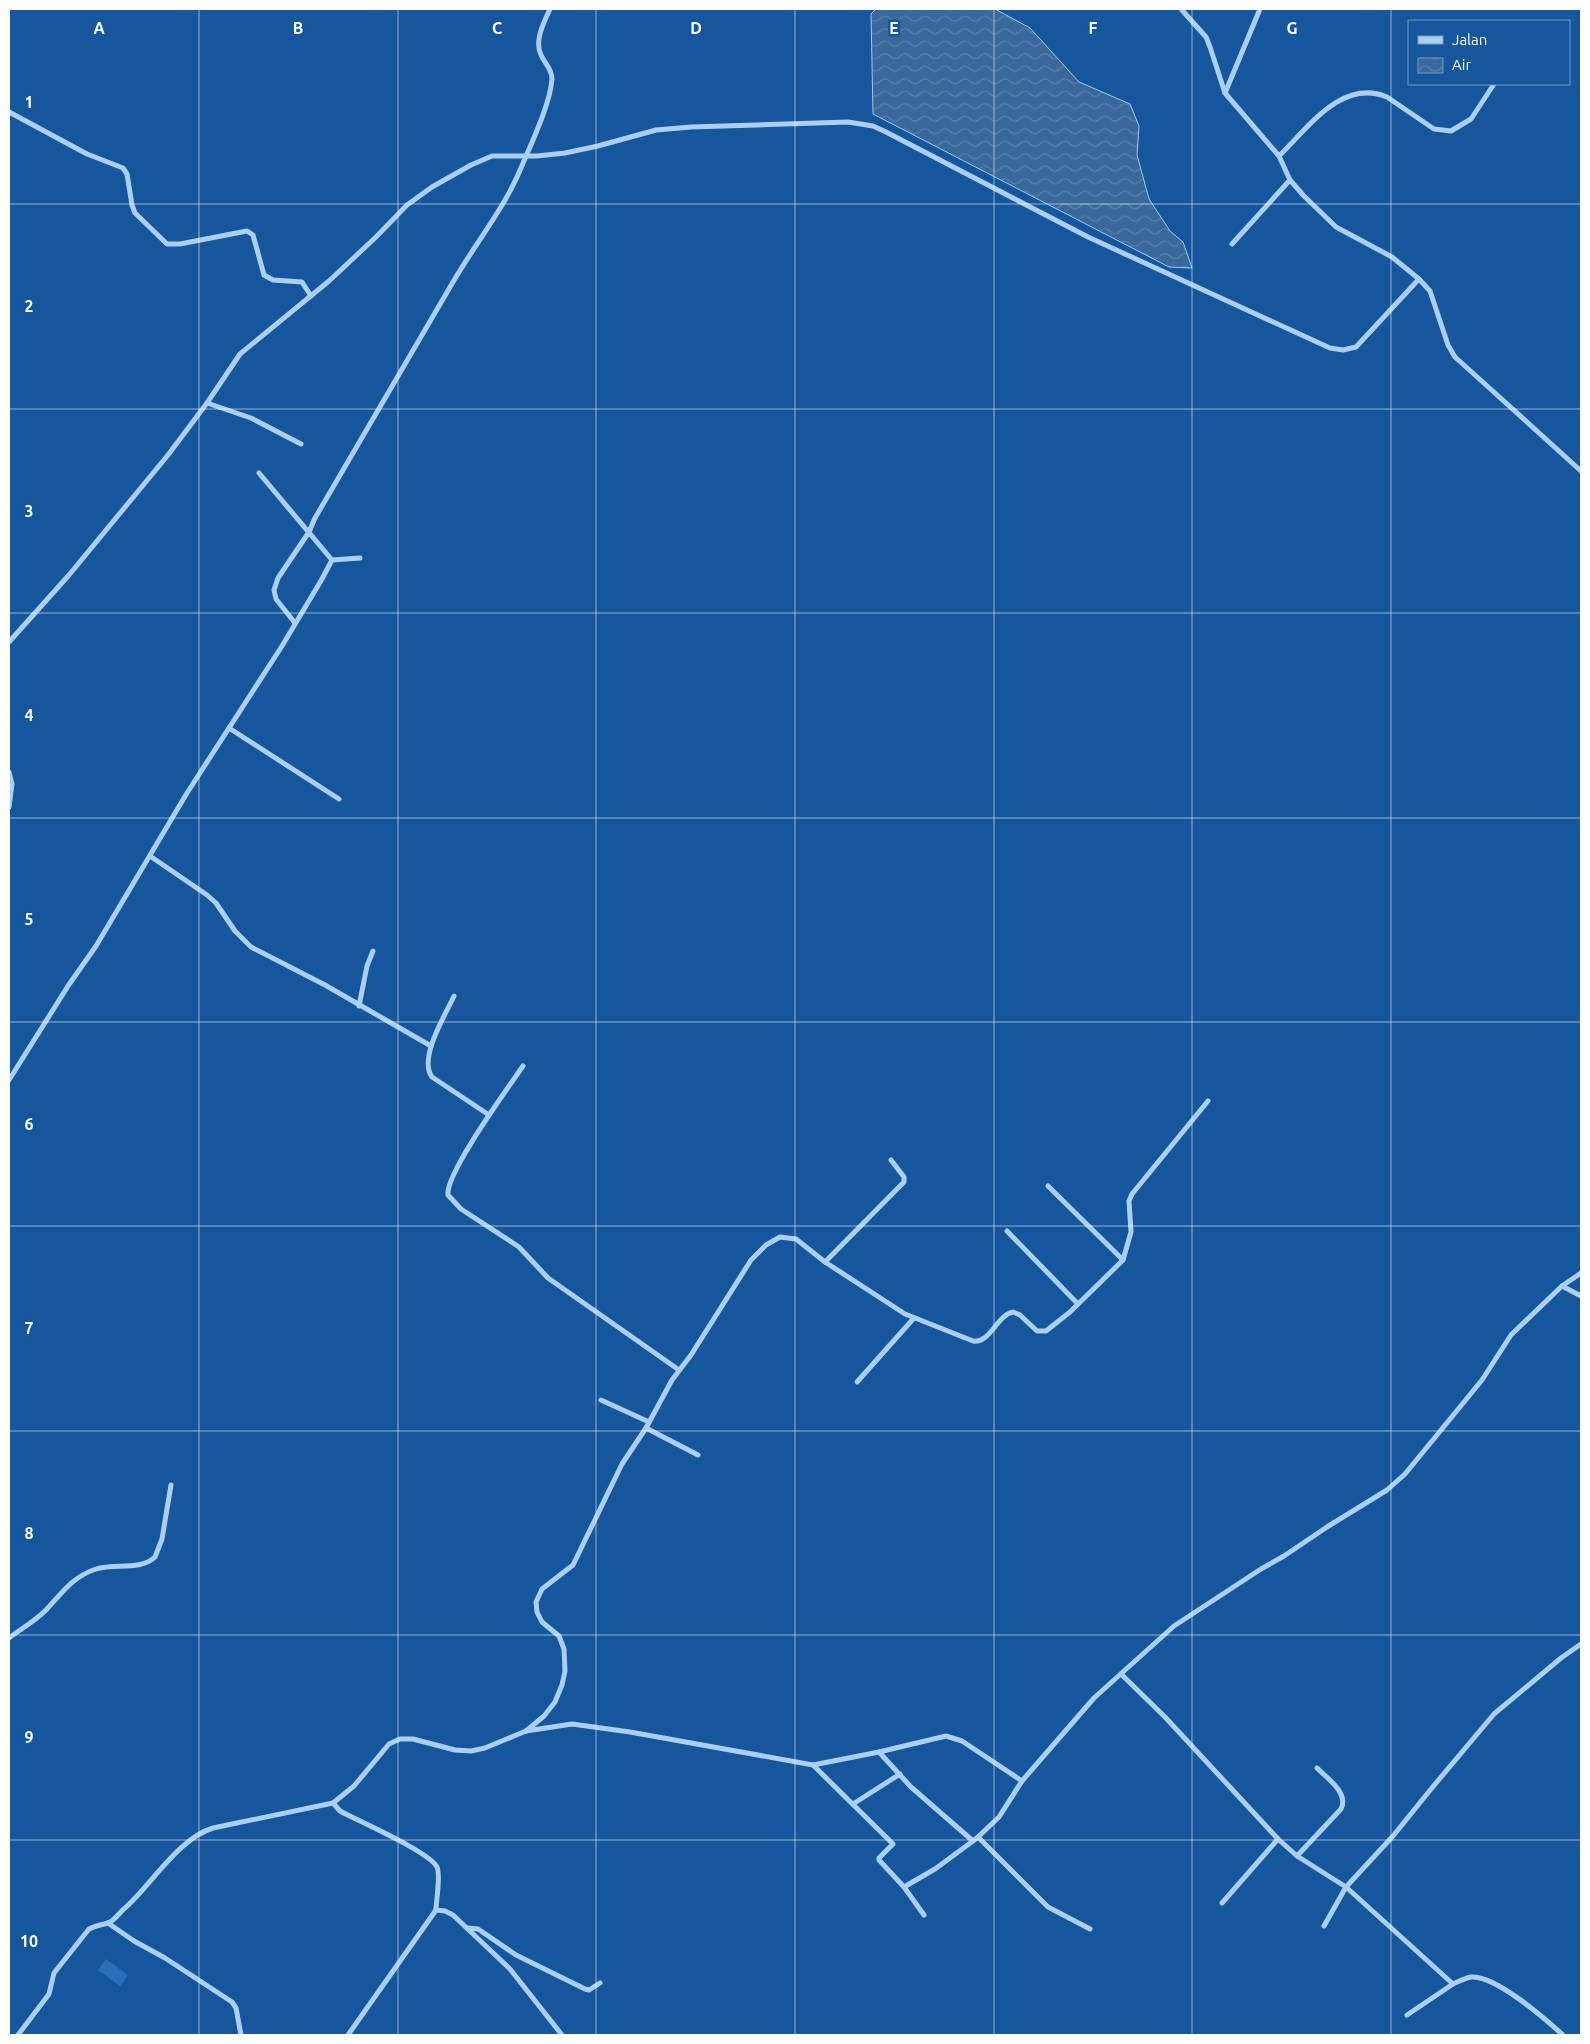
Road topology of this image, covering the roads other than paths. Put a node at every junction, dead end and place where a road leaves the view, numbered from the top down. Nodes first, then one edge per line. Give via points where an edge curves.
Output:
1 (550, 9) edge
2 (1181, 9) edge
3 (1260, 9) edge
4 (1493, 85) edge
5 (1225, 93) junction
6 (9, 112) edge
7 (526, 156) junction
8 (1279, 156) junction
9 (1290, 180) junction
10 (1232, 244) dead end
11 (1419, 279) junction
12 (311, 296) junction
13 (207, 403) junction
14 (301, 444) dead end
15 (1581, 471) edge
16 (259, 473) dead end
17 (309, 532) junction
18 (360, 558) dead end
19 (332, 560) junction
20 (295, 623) junction
21 (9, 642) edge
22 (228, 728) junction
23 (9, 772) edge
24 (339, 799) dead end
25 (9, 807) edge
26 (150, 856) junction
27 (373, 951) dead end
28 (454, 996) dead end
29 (359, 1006) junction
30 (431, 1046) junction
31 (523, 1066) dead end
32 (9, 1080) edge
33 (1208, 1101) dead end
34 (489, 1116) junction
35 (890, 1160) dead end
36 (1048, 1186) dead end
37 (1007, 1231) dead end
38 (1123, 1260) junction
39 (825, 1262) junction
40 (1581, 1272) edge
41 (1562, 1286) junction
42 (1581, 1296) edge
43 (1078, 1304) junction
44 (914, 1318) junction
45 (679, 1370) junction
46 (857, 1382) dead end
47 (601, 1400) dead end
48 (649, 1422) junction
49 (646, 1428) junction
50 (698, 1455) dead end
51 (171, 1485) dead end
52 (9, 1638) edge
53 (1581, 1644) edge
54 (1121, 1674) junction
55 (526, 1731) junction
56 (880, 1752) junction
57 (813, 1764) junction
58 (1317, 1768) dead end
59 (900, 1774) junction
60 (1022, 1781) junction
61 (333, 1803) junction
62 (853, 1804) junction
63 (976, 1839) junction
64 (1278, 1839) junction
65 (1297, 1856) junction
66 (904, 1887) junction
67 (1346, 1887) junction
68 (1222, 1903) dead end
69 (436, 1910) junction
70 (924, 1915) dead end
71 (108, 1923) junction
72 (1324, 1926) dead end
73 (467, 1928) junction
74 (1090, 1929) dead end
75 (600, 1983) dead end
76 (1453, 1984) junction
77 (1407, 2015) dead end
78 (18, 2035) edge
79 (241, 2035) edge
80 (348, 2035) edge
81 (562, 2035) edge
82 (1563, 2035) edge

1 - 7 street via 538,48 550,69 552,80
2 - 5 street via 1206,37
3 - 5 street
4 - 8 street via 1471,118 1451,131 1434,129 1380,94 1351,94 1334,104
5 - 8 street
6 - 12 street via 86,154 124,168 135,213 165,242 180,244 247,231 253,235 264,275 272,280 302,282
7 - 11 street via 582,150 656,130 691,126 862,123 886,132 1088,237 1337,350 1356,347
7 - 12 street via 484,159 448,177 416,198
7 - 17 street via 504,201 409,355
8 - 9 street
9 - 10 street
9 - 11 street via 1336,227 1392,257
11 - 15 street via 1430,291 1455,357
12 - 13 street via 240,354
13 - 14 street via 252,418
13 - 21 street via 134,497
16 - 17 street
17 - 19 street
17 - 20 street via 282,571 274,590 276,599
18 - 19 street
19 - 20 street
20 - 22 street
22 - 24 street
22 - 26 street
23 - 25 street via 12,784
26 - 29 street via 216,903 235,931 251,947
26 - 32 street
27 - 29 street via 365,972
28 - 30 street
29 - 30 street
30 - 34 street via 427,1067 432,1077
31 - 34 street
33 - 38 street via 1132,1194 1129,1200 1131,1232
34 - 45 street via 450,1181 450,1198 518,1247 548,1278
35 - 39 street via 904,1177 904,1182
36 - 38 street
37 - 43 street
38 - 43 street
39 - 44 street
39 - 45 street via 796,1239 780,1236 772,1240 751,1260
40 - 41 street
41 - 42 street
41 - 54 street via 1511,1336 1482,1380 1405,1474 1387,1490 1174,1626
43 - 44 street via 1046,1331 1037,1331 1020,1315 1009,1313 978,1342
44 - 46 street
45 - 48 street
47 - 48 street
48 - 49 street
49 - 50 street
49 - 55 street via 622,1464 574,1565 542,1589 536,1602 536,1612 542,1622 559,1636 564,1649 565,1671 555,1702
51 - 52 street via 162,1539 155,1557 143,1564 103,1567 81,1575 64,1588 46,1610
53 - 67 street via 1494,1714 1394,1836
54 - 60 street via 1094,1698
54 - 64 street
55 - 57 street via 572,1724
55 - 61 street via 470,1751 413,1739 388,1744 354,1786
56 - 57 street
56 - 59 street
56 - 60 street via 946,1736
57 - 62 street
58 - 65 street via 1342,1794 1344,1802
59 - 62 street
59 - 63 street via 937,1811
60 - 63 street via 999,1817
61 - 69 street via 340,1811 435,1864 438,1872
61 - 71 street via 203,1830
62 - 66 street via 893,1844 878,1858
63 - 66 street
63 - 74 street via 1048,1907
64 - 65 street
64 - 68 street
65 - 67 street
66 - 70 street
67 - 72 street
67 - 76 street
69 - 73 street via 448,1912
69 - 80 street
71 - 78 street via 95,1925 54,1973 49,1994
71 - 79 street via 232,2002
73 - 75 street via 478,1929 516,1954 585,1989
73 - 81 street via 510,1969
76 - 77 street
76 - 82 street via 1471,1977 1486,1980 1537,2011

